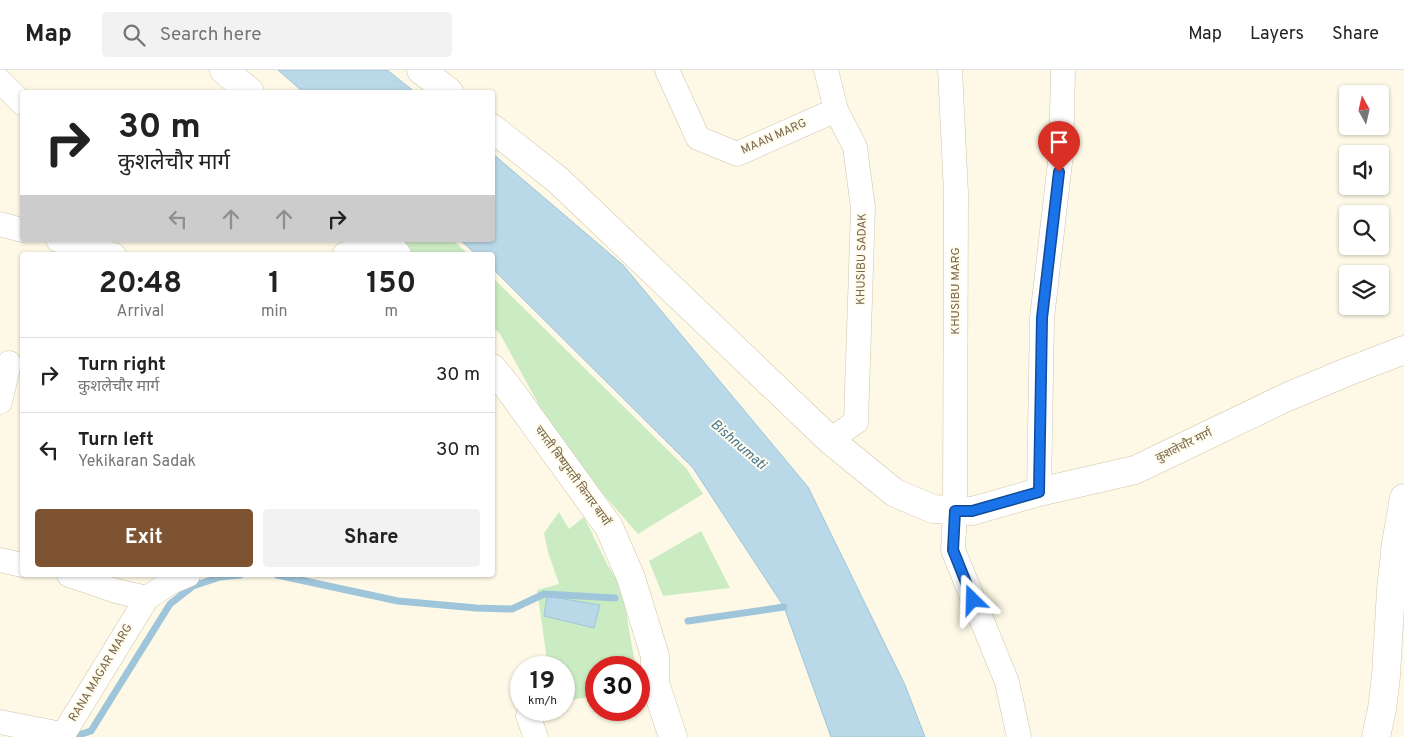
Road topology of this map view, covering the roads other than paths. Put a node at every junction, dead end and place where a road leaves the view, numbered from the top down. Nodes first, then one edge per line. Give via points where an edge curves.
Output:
1 (224, 70) edge
2 (667, 70) edge
3 (826, 70) edge
4 (950, 70) edge
5 (1063, 70) edge
6 (0, 81) edge
7 (248, 90) edge
8 (20, 101) edge
9 (836, 110) junction
10 (495, 130) edge
11 (0, 224) edge
12 (20, 229) edge
13 (65, 242) edge
14 (378, 242) edge
15 (385, 242) edge
16 (103, 252) edge
17 (353, 252) edge
18 (394, 252) edge
19 (1404, 350) edge
20 (10, 363) edge
21 (495, 372) edge
22 (0, 402) edge
23 (830, 440) junction
24 (1039, 492) junction
25 (1404, 498) edge
26 (955, 511) junction
27 (0, 560) edge
28 (20, 565) edge
29 (75, 577) edge
30 (183, 577) edge
31 (147, 598) junction
32 (0, 722) edge
33 (673, 737) edge
34 (1019, 737) edge
35 (1376, 737) edge

1 - 7 main road
2 - 9 street, MAAN MARG via 698,138 737,154
3 - 9 street, KHUSIBU SADAK
4 - 26 street, KHUSIBU MARG via 956,193
5 - 24 street via 1062,154 1042,318
6 - 8 street
9 - 23 street, KHUSIBU SADAK via 855,147 863,208 863,244 856,422
10 - 23 main road, कुशलेचौर मार्ग via 558,180
11 - 12 street
13 - 16 street
14 - 17 street
15 - 18 main road
19 - 24 main road, कुशलेचौर मार्ग via 1287,397 1135,470
20 - 22 street
21 - 33 main road, चमती बिष्णुमती किनार बायाँ via 609,527 627,565 655,656 655,683
23 - 26 main road, कुशलेचौर मार्ग via 894,493 934,509
24 - 26 main road, कुशलेचौर मार्ग via 972,511
25 - 35 main road via 1391,590 1386,676
26 - 34 street, KHUSIBU MARG via 953,550 1007,682
27 - 28 street
29 - 31 street
30 - 31 street, RANA MAGAR MARG
31 - 32 street, RANA MAGAR MARG via 66,730 56,733

